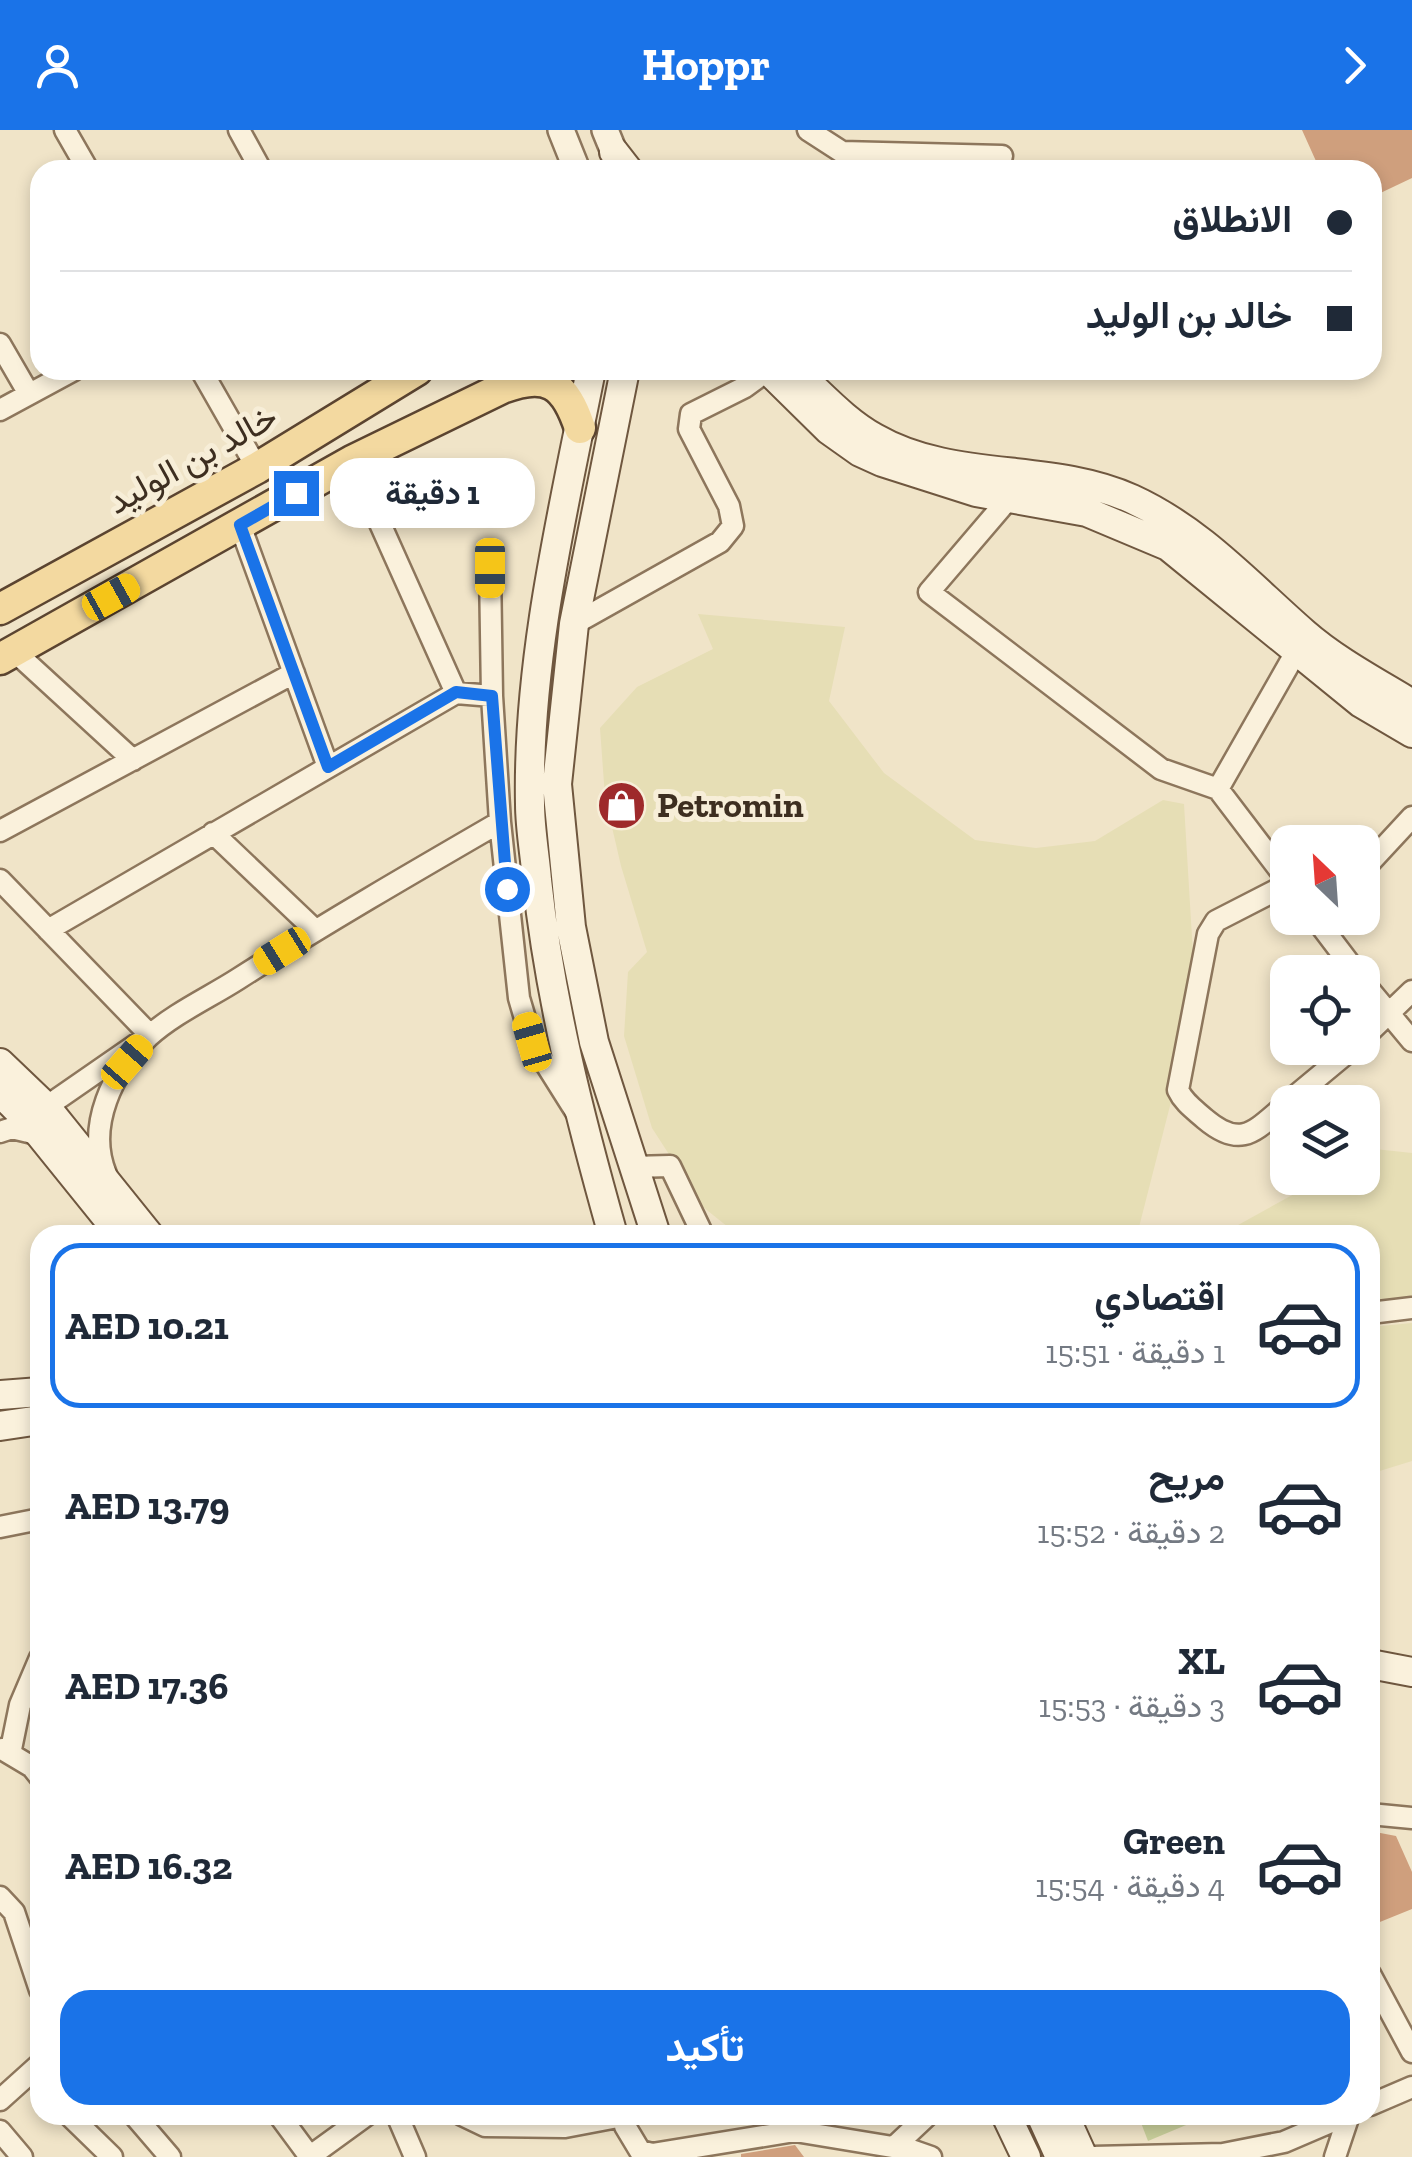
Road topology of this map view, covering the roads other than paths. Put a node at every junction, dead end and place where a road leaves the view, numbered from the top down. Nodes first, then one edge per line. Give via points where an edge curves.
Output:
1 (65, 130) edge
2 (561, 130) edge
3 (808, 130) edge
4 (246, 132) edge
5 (1002, 156) dead end
6 (82, 160) edge
7 (257, 160) edge
8 (572, 160) edge
9 (0, 344) edge
10 (55, 380) edge
11 (208, 380) edge
12 (401, 380) edge
13 (519, 380) edge
14 (544, 380) edge
15 (589, 380) edge
16 (623, 380) edge
17 (754, 380) edge
18 (778, 380) edge
19 (805, 380) edge
20 (28, 394) junction
21 (0, 410) edge
22 (580, 428) junction
23 (352, 460) junction
24 (257, 468) junction
25 (1011, 496) junction
26 (240, 525) junction
27 (1207, 559) junction
28 (490, 568) dead end
29 (0, 609) edge
30 (574, 624) junction
31 (1296, 652) junction
32 (7, 655) edge
33 (294, 673) junction
34 (456, 692) junction
35 (492, 696) junction
36 (1412, 704) edge
37 (1412, 733) edge
38 (132, 760) junction
39 (328, 767) junction
40 (1218, 789) junction
41 (1412, 817) edge
42 (500, 822) junction
43 (0, 831) edge
44 (214, 834) junction
45 (1380, 852) edge
46 (1270, 859) edge
47 (0, 880) edge
48 (1270, 892) edge
49 (48, 930) junction
50 (314, 930) junction
51 (1412, 991) edge
52 (1380, 1004) edge
53 (1389, 1016) junction
54 (1380, 1024) edge
55 (150, 1035) junction
56 (1412, 1042) edge
57 (0, 1062) edge
58 (1332, 1065) edge
59 (1309, 1085) edge
60 (0, 1092) edge
61 (46, 1107) junction
62 (1270, 1118) edge
63 (581, 1119) junction
64 (0, 1132) edge
65 (41, 1135) junction
66 (632, 1168) junction
67 (113, 1190) junction
68 (114, 1225) edge
69 (141, 1225) edge
70 (611, 1225) edge
71 (652, 1225) edge
72 (699, 1225) edge
73 (1412, 1308) edge
74 (1380, 1312) edge
75 (30, 1393) edge
76 (0, 1395) edge
77 (30, 1422) edge
78 (0, 1426) edge
79 (30, 1521) edge
80 (0, 1527) edge
81 (1380, 1648) edge
82 (1412, 1654) edge
83 (1380, 1666) edge
84 (1412, 1672) edge
85 (30, 1682) edge
86 (5, 1750) edge
87 (30, 1766) edge
88 (1380, 1815) edge
89 (1412, 1818) edge
90 (0, 1897) edge
91 (30, 1935) edge
92 (1380, 1993) edge
93 (1412, 2052) edge
94 (30, 2079) edge
95 (1412, 2087) edge
96 (0, 2100) edge
97 (1380, 2101) edge
98 (79, 2125) edge
99 (142, 2125) edge
100 (286, 2125) edge
101 (353, 2125) edge
102 (401, 2125) edge
103 (625, 2125) edge
104 (784, 2125) edge
105 (800, 2125) edge
106 (917, 2125) edge
107 (996, 2125) edge
108 (1011, 2125) edge
109 (1046, 2125) edge
110 (1069, 2125) edge
111 (1324, 2125) edge
112 (1345, 2125) edge
113 (0, 2131) edge
114 (894, 2147) junction
115 (637, 2154) edge
116 (689, 2154) edge
117 (166, 2156) edge
118 (22, 2157) edge
119 (112, 2157) edge
120 (310, 2157) edge
121 (415, 2157) edge
122 (931, 2157) edge
123 (1011, 2157) edge
124 (1026, 2157) edge
125 (1060, 2157) edge
126 (1084, 2157) edge
127 (1093, 2157) edge
128 (1335, 2157) edge

1 - 6 street
2 - 8 street
3 - 5 street via 842,152
4 - 7 street
9 - 20 street
10 - 20 street
11 - 24 street
12 - 24 main road, خالد بن الوليد
13 - 23 main road
14 - 22 main road via 568,398
15 - 22 main road
16 - 30 main road
17 - 30 street via 692,414 689,429 733,526 720,542
18 - 25 main road via 860,452 976,492
19 - 27 main road via 874,438 962,466 1106,489 1134,500
20 - 21 street
22 - 63 main road via 533,700 530,807 540,910
23 - 26 main road
23 - 34 street
24 - 29 main road, خالد بن الوليد
25 - 27 main road via 1087,512
25 - 40 street via 929,592 1161,769
26 - 32 main road
26 - 33 street
27 - 31 main road
27 - 36 main road
28 - 35 street
30 - 66 main road via 557,784 563,856 594,1042
31 - 37 main road via 1361,704
31 - 40 street
32 - 38 street
33 - 38 street
33 - 39 street
34 - 35 street
34 - 39 street
35 - 42 street
38 - 43 street
39 - 44 street
40 - 46 street
41 - 45 street
42 - 50 street
42 - 63 street via 519,998 532,1042
44 - 49 street
44 - 50 street
47 - 49 street
48 - 62 street via 1216,921 1208,934 1178,1090 1223,1134 1258,1128
49 - 55 street
50 - 55 street
51 - 53 street
52 - 53 street
53 - 54 street
53 - 56 street
55 - 61 street
55 - 67 street via 109,1092 100,1124 99,1156
57 - 61 main road
58 - 59 street
60 - 65 main road
61 - 67 main road
63 - 70 main road
64 - 65 street
65 - 68 main road
66 - 71 main road
66 - 72 street via 670,1166
67 - 69 main road
73 - 74 street
75 - 76 main road
77 - 78 main road
79 - 80 street
81 - 82 main road
83 - 84 main road
85 - 86 street
86 - 87 street
88 - 89 street
90 - 91 street
92 - 93 street
94 - 96 street
95 - 97 street
98 - 119 street
99 - 117 street
100 - 120 street
101 - 120 street
102 - 121 street
103 - 115 street
104 - 116 street
105 - 114 street
106 - 114 street
107 - 123 main road
108 - 124 main road
109 - 125 main road
110 - 126 main road
111 - 127 street via 1284,2142 1223,2154
112 - 128 street
113 - 118 street
114 - 122 street
115 - 116 street

